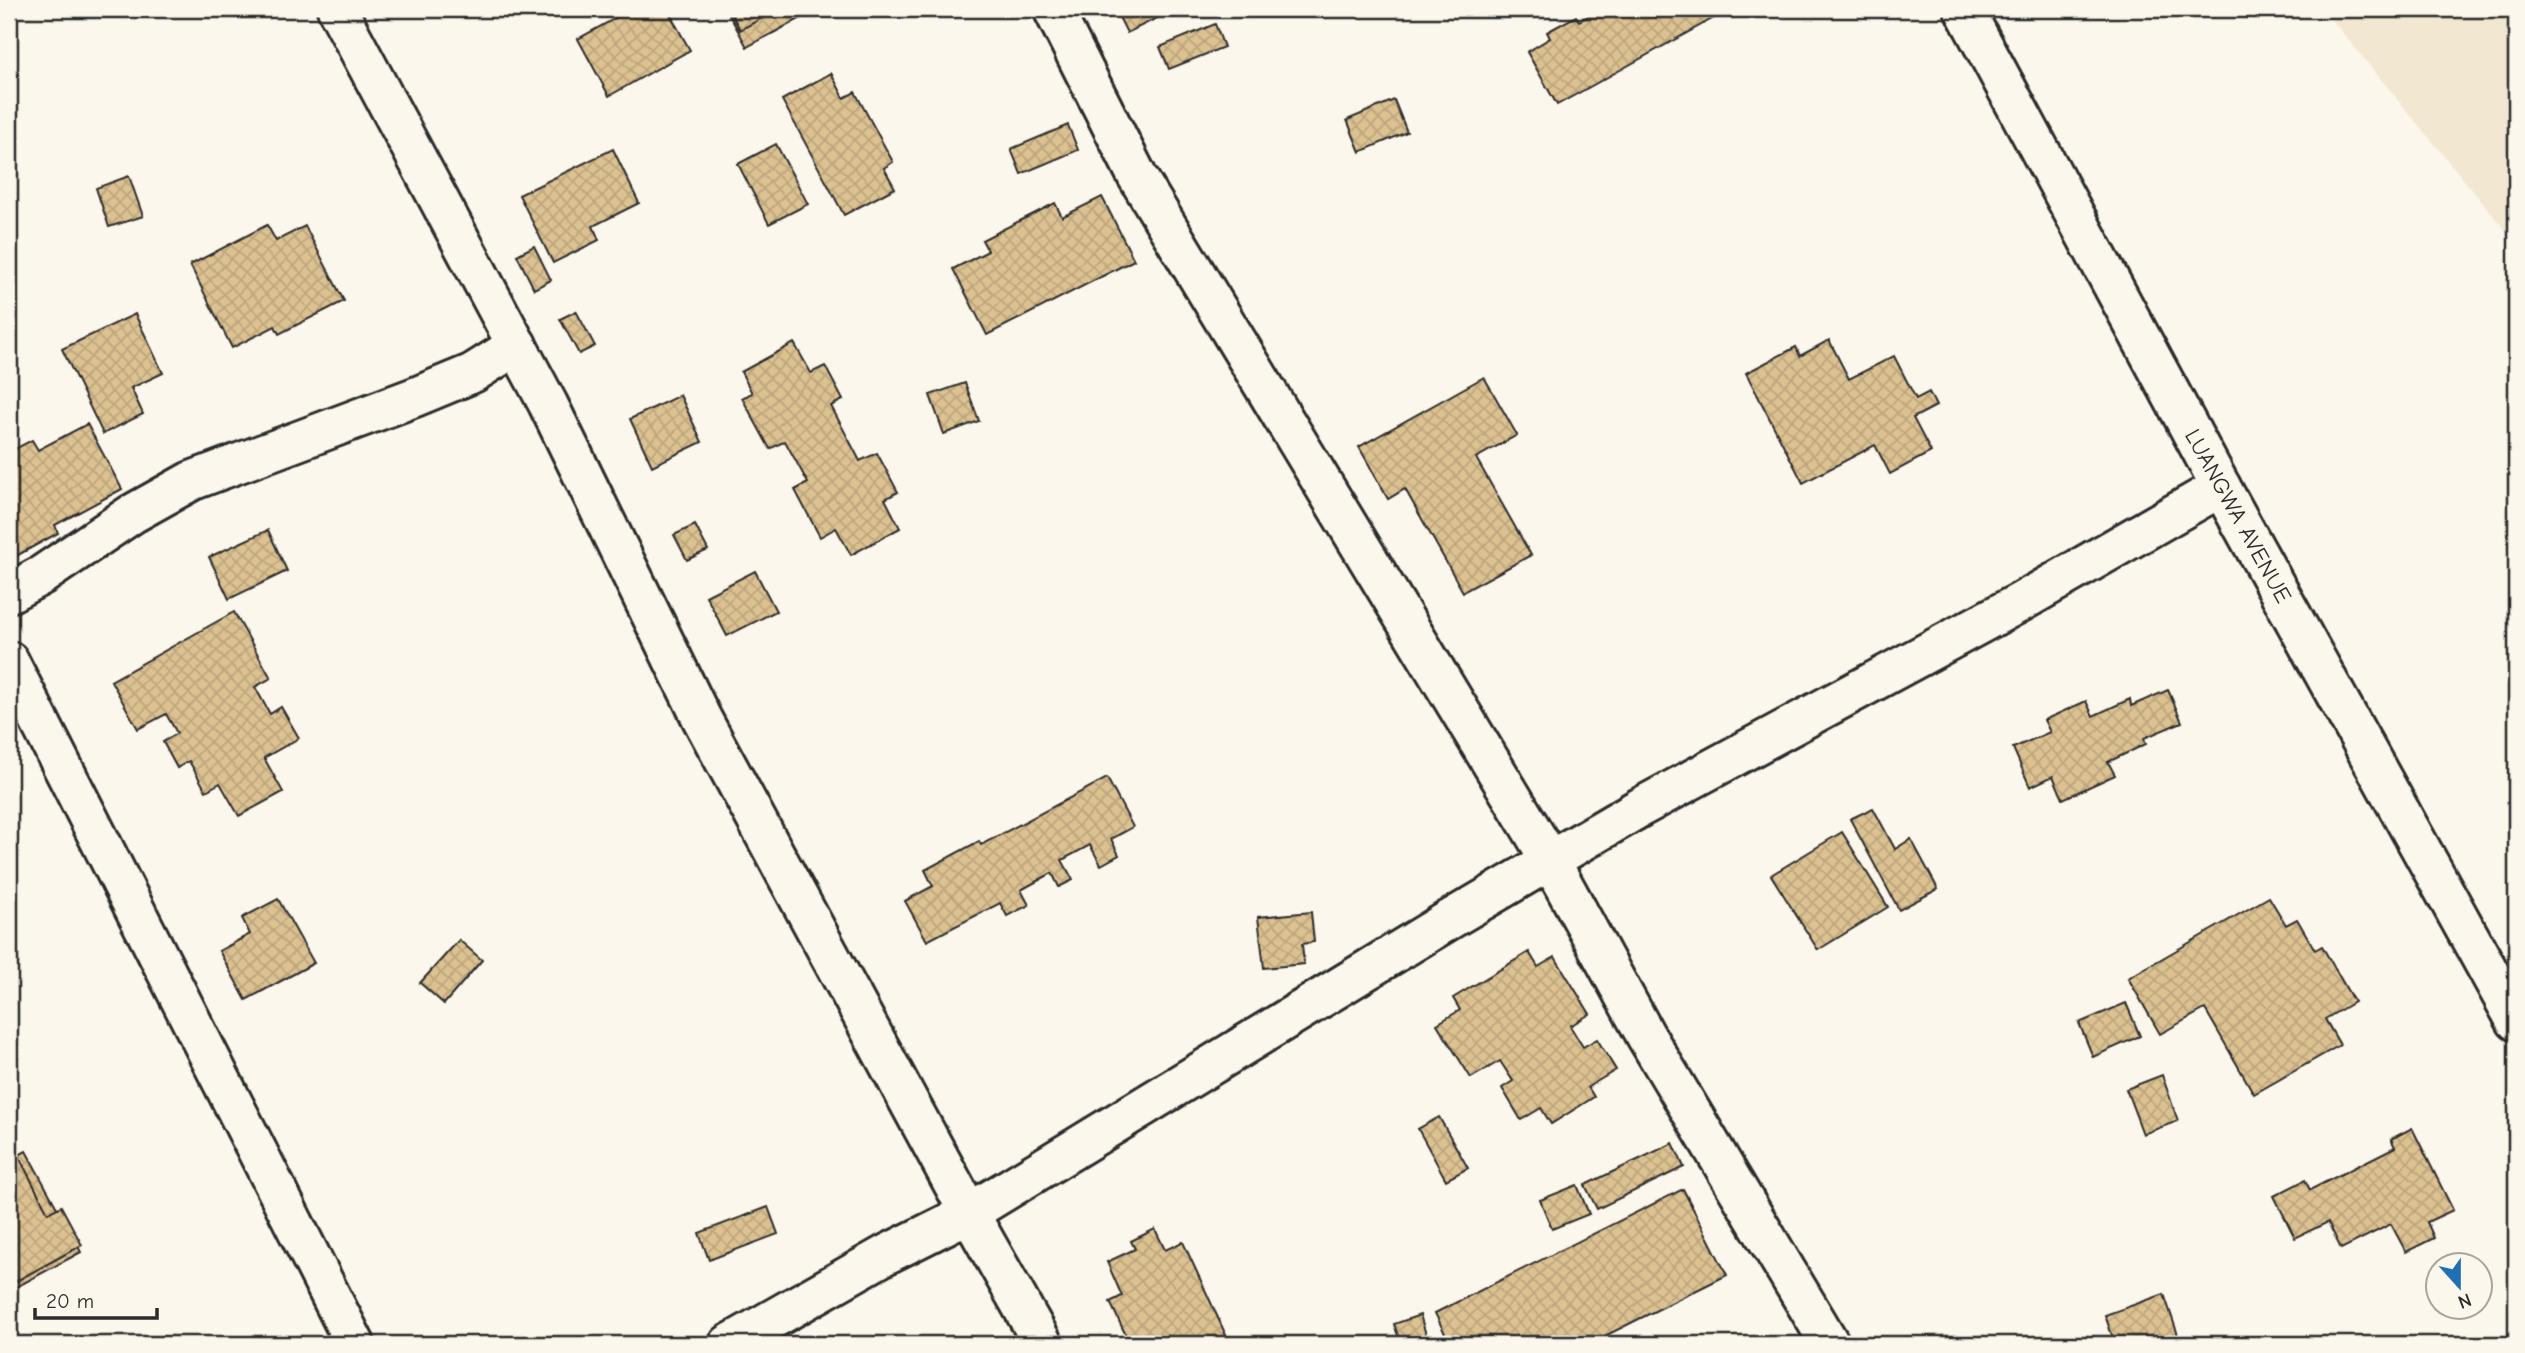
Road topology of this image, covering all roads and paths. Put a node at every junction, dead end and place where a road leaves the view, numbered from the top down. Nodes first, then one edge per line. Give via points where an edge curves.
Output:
1 (337, 9) edge
2 (1053, 9) edge
3 (1964, 9) edge
4 (517, 345) junction
5 (2221, 487) junction
6 (9, 593) edge
7 (9, 661) edge
8 (1550, 860) junction
9 (2516, 1021) edge
10 (968, 1213) junction
11 (355, 1344) edge
12 (729, 1344) edge
13 (1043, 1344) edge
14 (1830, 1344) edge

1 - 4 street
2 - 8 street via 1137,176
3 - 5 street, LUANGWA AVENUE
4 - 6 street via 473,373 191,481
4 - 10 street via 702,719
5 - 8 street
5 - 9 street, LUANGWA AVENUE
7 - 11 street
8 - 10 street
8 - 14 street via 1646,1036
10 - 12 street
10 - 13 street

